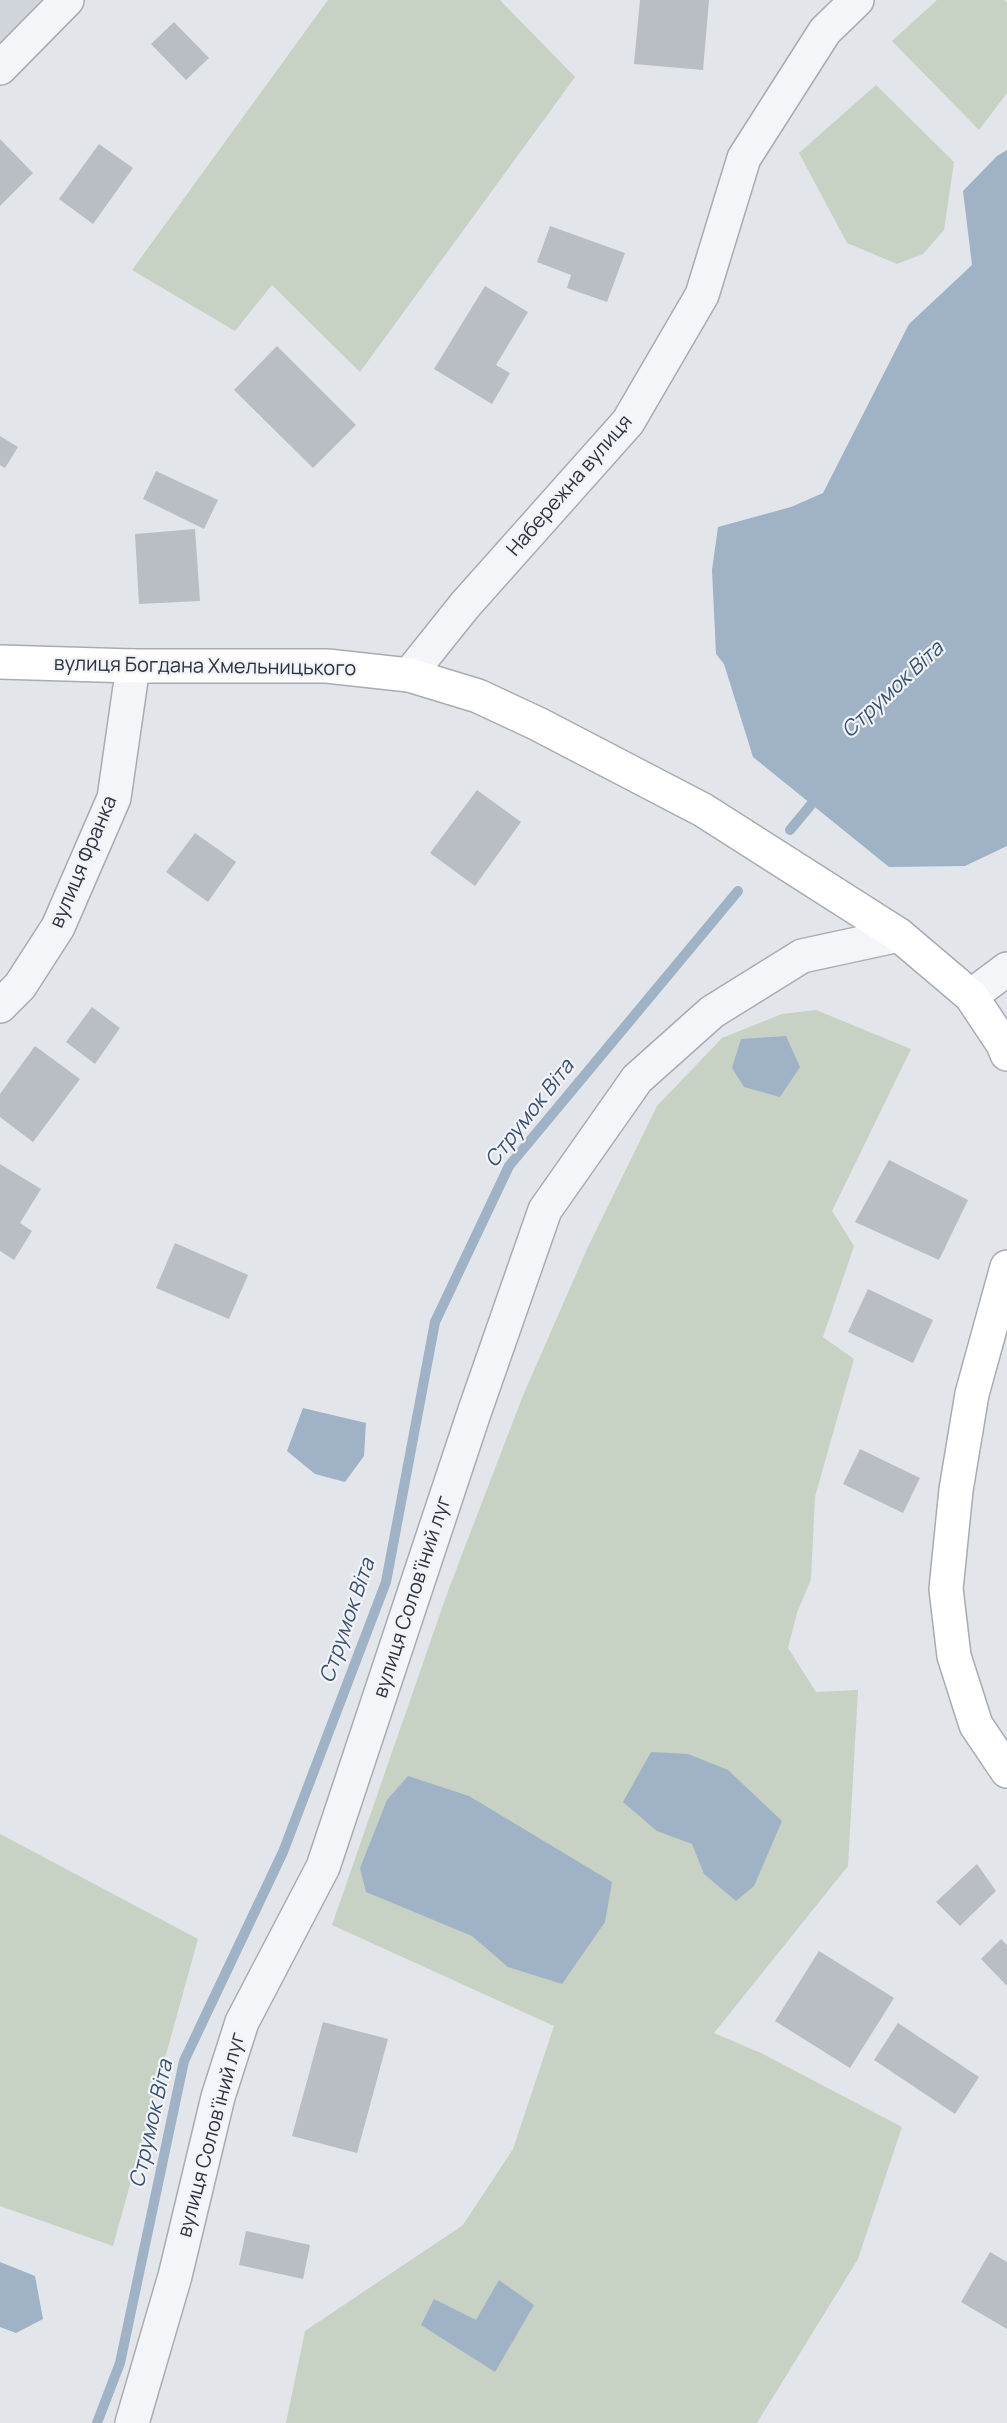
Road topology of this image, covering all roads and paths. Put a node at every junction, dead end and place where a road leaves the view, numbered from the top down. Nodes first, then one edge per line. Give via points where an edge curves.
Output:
1 (67, 0) edge
2 (857, 0) edge
3 (0, 68) edge
4 (0, 662) edge
5 (133, 666) junction
6 (409, 675) junction
7 (899, 935) junction
8 (1007, 969) edge
9 (971, 996) junction
10 (0, 1006) edge
11 (1007, 1054) edge
12 (1007, 1267) edge
13 (1007, 1771) edge
14 (132, 2423) edge

1 - 3 street
2 - 6 street, Набережна вулиця via 825,31 744,158 702,295 628,422 465,605
4 - 5 street, вулиця Богдана Хмельницького
5 - 6 street, вулиця Богдана Хмельницького via 327,666
5 - 10 street, вулиця Франка via 114,798 58,927 20,986
6 - 7 street, вулиця Богдана Хмельницького via 478,696 703,810
7 - 9 street, вулиця Богдана Хмельницького
7 - 14 street, вулиця Солов'їний луг via 802,957 712,1012 637,1079 545,1209 323,1868 242,2022 218,2097 175,2276
8 - 9 street
9 - 11 street, вулиця Богдана Хмельницького
12 - 13 street via 972,1394 956,1490 946,1589 954,1656 976,1725

